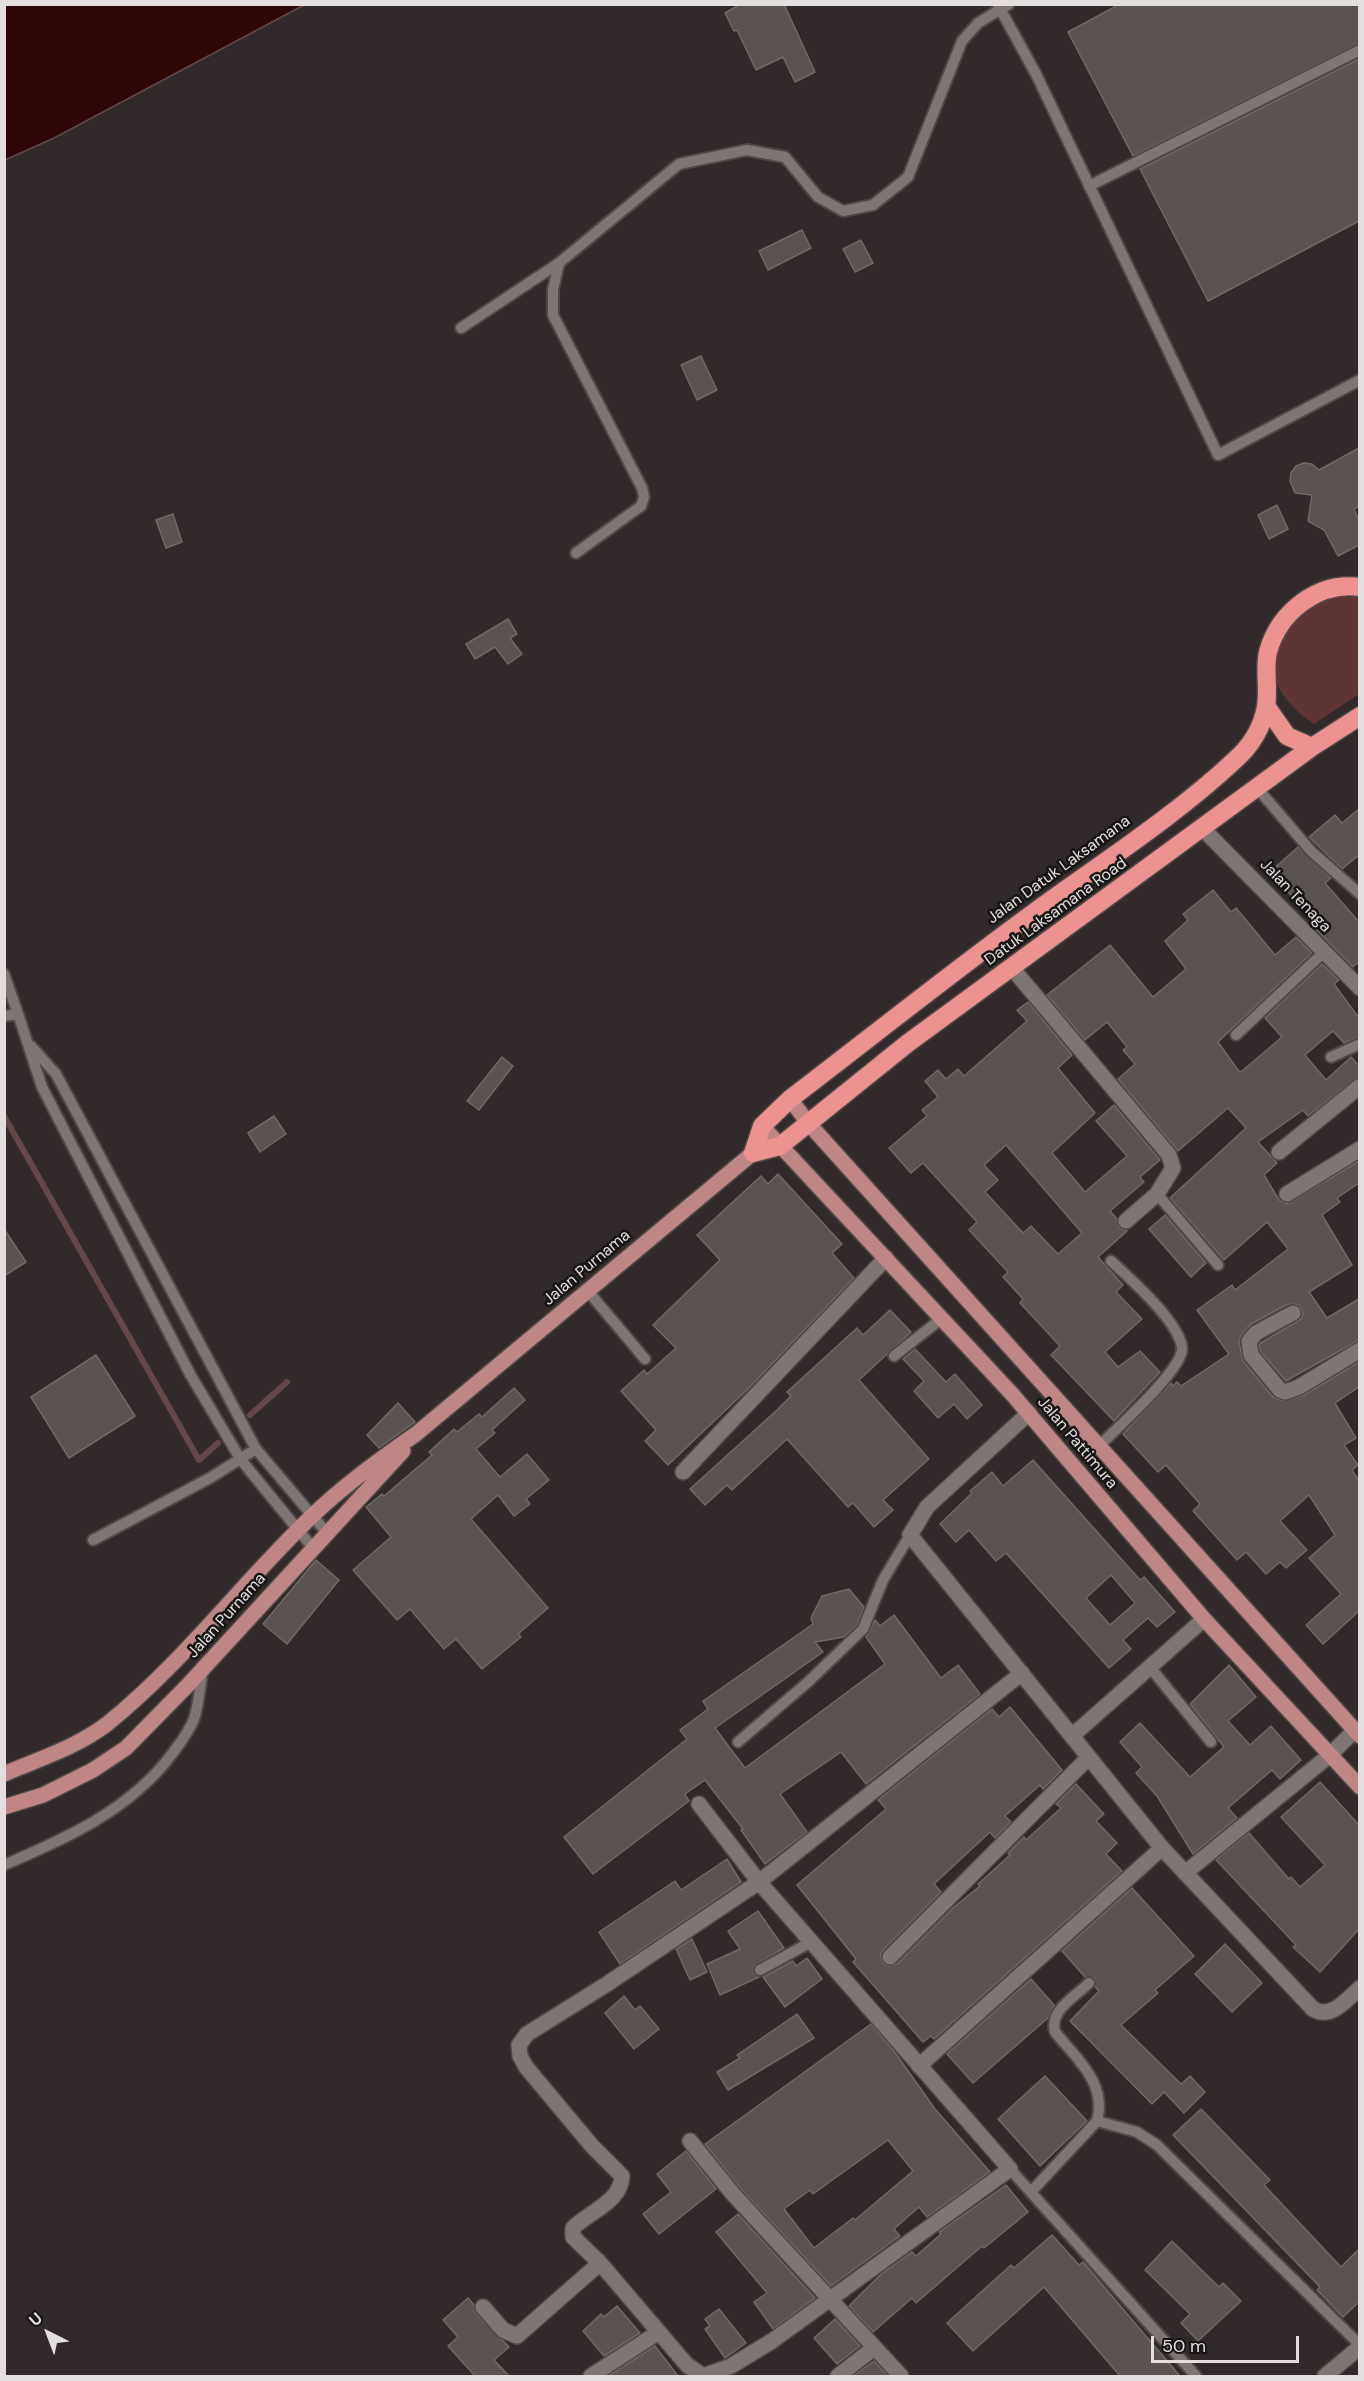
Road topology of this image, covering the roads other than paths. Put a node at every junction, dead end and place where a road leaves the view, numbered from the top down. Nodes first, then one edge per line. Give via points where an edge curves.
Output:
1 (1002, 6) edge
2 (1359, 50) edge
3 (1089, 186) junction
4 (559, 263) junction
5 (461, 328) dead end
6 (1359, 380) edge
7 (576, 553) dead end
8 (1359, 587) edge
9 (1266, 706) junction
10 (1359, 716) edge
11 (1312, 747) junction
12 (1258, 789) junction
13 (1203, 829) junction
14 (1359, 894) edge
15 (1324, 952) junction
16 (1012, 968) junction
17 (4, 974) edge
18 (1359, 988) edge
19 (18, 1014) junction
20 (4, 1016) edge
21 (1236, 1035) dead end
22 (26, 1042) junction
23 (1359, 1044) edge
24 (1331, 1057) dead end
25 (1359, 1086) edge
26 (790, 1100) junction
27 (809, 1124) junction
28 (762, 1126) junction
29 (780, 1146) junction
30 (1359, 1149) edge
31 (1279, 1152) dead end
32 (753, 1154) junction
33 (112, 1174) junction
34 (93, 1183) junction
35 (1157, 1194) junction
36 (1287, 1194) dead end
37 (1126, 1221) dead end
38 (886, 1258) junction
39 (1111, 1261) dead end
40 (1218, 1265) dead end
41 (587, 1290) junction
42 (1293, 1313) dead end
43 (941, 1319) junction
44 (196, 1340) junction
45 (177, 1349) junction
46 (1359, 1350) edge
47 (894, 1356) dead end
48 (645, 1359) dead end
49 (1029, 1413) junction
50 (417, 1434) junction
51 (1099, 1446) junction
52 (256, 1449) junction
53 (241, 1460) junction
54 (683, 1472) dead end
55 (312, 1516) junction
56 (299, 1530) junction
57 (327, 1533) junction
58 (910, 1535) junction
59 (93, 1540) dead end
60 (313, 1548) junction
61 (1203, 1619) junction
62 (1149, 1666) junction
63 (203, 1669) junction
64 (1022, 1673) junction
65 (1357, 1733) edge
66 (1072, 1736) junction
67 (1211, 1742) dead end
68 (738, 1743) dead end
69 (1330, 1755) junction
70 (1088, 1758) junction
71 (4, 1774) edge
72 (1359, 1787) edge
73 (699, 1804) dead end
74 (4, 1807) edge
75 (1162, 1848) junction
76 (4, 1864) edge
77 (1185, 1873) junction
78 (759, 1882) junction
79 (811, 1942) junction
80 (890, 1957) dead end
81 (760, 1970) dead end
82 (1089, 1983) dead end
83 (1359, 1988) edge
84 (919, 2066) junction
85 (1097, 2121) junction
86 (690, 2141) dead end
87 (1010, 2169) junction
88 (1031, 2192) junction
89 (600, 2263) junction
90 (829, 2300) junction
91 (483, 2307) dead end
92 (659, 2332) junction
93 (1359, 2346) edge
94 (874, 2348) junction
95 (591, 2376) edge
96 (703, 2376) edge
97 (838, 2376) edge
98 (901, 2376) edge
99 (1196, 2376) edge
100 (1325, 2376) edge

1 - 3 lane
1 - 4 lane via 978,23 962,41 908,177 873,205 843,211 818,198 785,157 747,150 679,164
2 - 3 lane
3 - 6 lane via 1218,455
4 - 5 lane
4 - 7 lane via 553,315 644,497 641,506
8 - 9 highway, Jalan Datuk Laksamana via 1348,585 1317,593 1291,611 1276,631 1268,654
9 - 11 highway via 1287,736
9 - 26 highway, Jalan Datuk Laksamana via 1257,734 1222,772 977,954
10 - 11 highway, Datuk Laksamana Road
11 - 12 highway, Datuk Laksamana Road
12 - 13 highway, Datuk Laksamana Road
12 - 14 lane via 1311,851
13 - 15 street, Jalan Tenaga
13 - 16 highway, Datuk Laksamana Road
15 - 18 street, Jalan Tenaga
15 - 21 lane
16 - 27 highway, Datuk Laksamana Road via 908,1043
16 - 35 street via 1169,1155 1173,1168
17 - 19 lane
19 - 20 lane
19 - 22 lane
22 - 33 lane via 56,1074
22 - 34 lane via 42,1087
23 - 24 lane
25 - 31 street
26 - 27 main road, Jalan Pattimura
26 - 28 highway, Jalan Datuk Laksamana
27 - 29 highway, Datuk Laksamana Road
27 - 51 main road, Jalan Pattimura
28 - 29 main road, Jalan Pattimura
28 - 32 highway, Jalan Datuk Laksamana
29 - 32 highway
29 - 38 main road, Jalan Pattimura
30 - 36 street
32 - 41 main road, Jalan Purnama
33 - 34 lane
33 - 44 lane
34 - 45 lane
35 - 37 street
35 - 40 lane
38 - 43 main road, Jalan Pattimura
38 - 54 street
39 - 51 lane via 1175,1329 1182,1347 1180,1358 1145,1402
41 - 48 lane
41 - 50 main road, Jalan Purnama
42 - 46 street via 1256,1333 1250,1341 1251,1355 1280,1390 1299,1387
43 - 47 lane
43 - 49 main road, Jalan Pattimura
44 - 45 lane
44 - 52 lane
45 - 53 lane
49 - 58 street via 927,1507
49 - 61 main road, Jalan Pattimura
50 - 55 main road, Jalan Purnama
50 - 57 main road, Jalan Purnama via 375,1485
51 - 65 main road, Jalan Pattimura
52 - 53 lane
52 - 55 lane
53 - 56 lane
53 - 59 lane
55 - 56 main road, Jalan Purnama
55 - 57 lane
56 - 60 lane
56 - 71 main road, Jalan Purnama via 167,1667 106,1724 71,1746
57 - 60 main road, Jalan Purnama
58 - 64 street
58 - 68 lane via 883,1580 863,1629
60 - 63 main road, Jalan Purnama
61 - 62 street
61 - 69 main road, Jalan Pattimura
62 - 66 street
62 - 67 lane
63 - 74 main road, Jalan Purnama via 126,1748 43,1796
63 - 76 lane via 194,1718 184,1739 141,1789 85,1827
64 - 66 street
64 - 78 street
65 - 69 street
66 - 70 street
69 - 72 main road, Jalan Pattimura
69 - 77 street
70 - 75 street
70 - 80 street
73 - 78 street
75 - 77 street
75 - 84 street
77 - 83 street via 1313,2009 1332,2012
78 - 79 street
78 - 89 street via 528,2034 519,2045 526,2067 622,2176 616,2196 573,2228 573,2237
79 - 81 lane
79 - 84 street
82 - 85 lane via 1056,2013 1053,2024 1055,2032 1093,2080 1100,2110
84 - 87 street
85 - 88 lane
85 - 93 lane via 1137,2132 1157,2145
86 - 90 street
87 - 88 lane
87 - 90 street
88 - 99 lane
89 - 91 street via 517,2336 503,2330
89 - 92 street
90 - 94 street
90 - 96 street via 772,2341 730,2366
92 - 95 street
92 - 96 street via 687,2365
93 - 100 street
94 - 97 street
94 - 98 street

